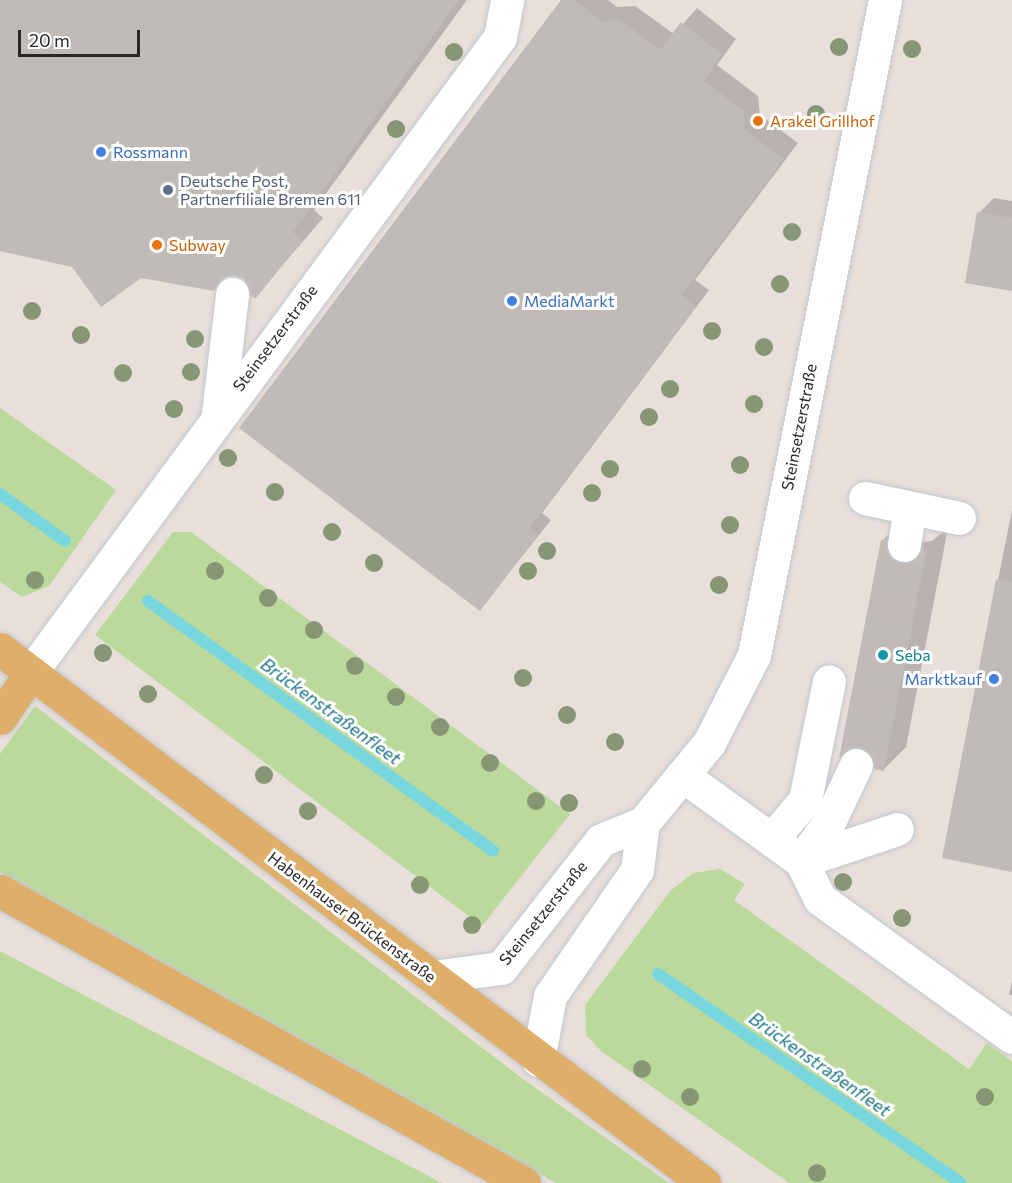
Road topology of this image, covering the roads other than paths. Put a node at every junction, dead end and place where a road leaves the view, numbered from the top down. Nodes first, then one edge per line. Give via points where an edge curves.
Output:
1 (507, 0) edge
2 (885, 0) edge
3 (232, 294) dead end
4 (218, 415) junction
5 (865, 498) dead end
6 (910, 508) junction
7 (959, 518) dead end
8 (904, 545) tunnel mouth
9 (0, 649) edge
10 (31, 672) junction
11 (830, 681) dead end
12 (0, 718) edge
13 (856, 765) tunnel mouth
14 (682, 775) junction
15 (643, 823) junction
16 (897, 829) dead end
17 (772, 839) junction
18 (801, 861) junction
19 (0, 891) edge
20 (432, 977) junction
21 (1012, 1037) edge
22 (538, 1060) junction
23 (524, 1183) edge
24 (705, 1183) edge

1 - 4 street, Steinsetzerstraße via 500,37
2 - 14 street, Steinsetzerstraße via 754,654 708,743
3 - 4 street
4 - 10 street, Steinsetzerstraße
5 - 6 street
6 - 7 street
6 - 8 street
9 - 10 main road, Habenhauser Brückenstraße
10 - 12 main road
10 - 20 main road, Habenhauser Brückenstraße
11 - 17 street via 805,800
13 - 18 street via 829,822
14 - 15 street, Steinsetzerstraße
14 - 17 street
15 - 20 street, Steinsetzerstraße via 601,840 501,968
15 - 22 street via 637,870 550,996
16 - 18 street
17 - 18 street
18 - 21 street via 820,899
19 - 23 main road
20 - 22 main road, Habenhauser Brückenstraße
22 - 24 main road, Habenhauser Brückenstraße

